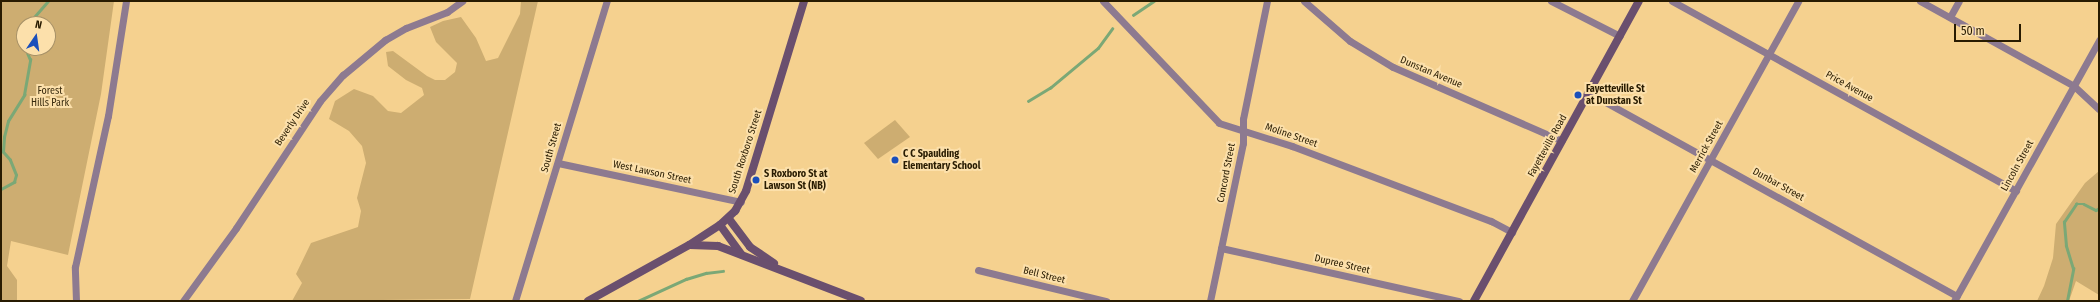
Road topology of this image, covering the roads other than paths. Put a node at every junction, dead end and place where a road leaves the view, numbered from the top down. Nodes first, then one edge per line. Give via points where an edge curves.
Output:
1 (126, 1) edge
2 (462, 1) edge
3 (607, 1) edge
4 (804, 1) edge
5 (1103, 1) edge
6 (1267, 1) edge
7 (1304, 1) edge
8 (1551, 1) edge
9 (1639, 1) edge
10 (1672, 1) edge
11 (1798, 1) edge
12 (1920, 1) edge
13 (1958, 1) edge
14 (1950, 17) junction
15 (1620, 36) junction
16 (2099, 40) edge
17 (1770, 54) junction
18 (2074, 86) junction
19 (1589, 93) junction
20 (2099, 109) edge
21 (1244, 132) junction
22 (1562, 141) junction
23 (1712, 160) junction
24 (558, 163) junction
25 (2016, 191) junction
26 (741, 202) junction
27 (728, 219) junction
28 (720, 225) junction
29 (1512, 232) junction
30 (689, 245) junction
31 (1222, 248) junction
32 (741, 255) junction
33 (978, 270) dead end
34 (789, 271) junction
35 (1956, 298) edge
36 (76, 301) edge
37 (183, 301) edge
38 (515, 301) edge
39 (588, 301) edge
40 (861, 301) edge
41 (1106, 301) edge
42 (1210, 301) edge
43 (1459, 301) edge
44 (1474, 301) edge
45 (1632, 301) edge

1 - 36 street via 110,102 75,267
2 - 37 street, Beverly Drive via 447,12 406,28 385,40 343,75 320,101 236,228
3 - 24 street, South Street
4 - 26 street, South Roxboro Street
5 - 21 street, Moline Street via 1210,116 1219,123
6 - 21 street, Concord Street via 1243,119
7 - 22 street, Dunstan Avenue via 1350,41 1393,68
8 - 15 street
9 - 15 street, Fayetteville Road
10 - 17 street, Price Avenue
11 - 17 street, Merrick Street
12 - 14 street
13 - 14 street
14 - 18 street
15 - 19 street, Fayetteville Road
16 - 18 street, Lincoln Street
17 - 23 street, Merrick Street
17 - 25 street, Price Avenue
18 - 20 street
18 - 25 street, Lincoln Street
19 - 22 street, Fayetteville Road
19 - 23 street, Dunbar Street
21 - 29 street, Moline Street via 1292,146 1491,221
21 - 31 street, Concord Street
22 - 29 street, Fayetteville Road
23 - 35 street, Dunbar Street
23 - 45 street, Merrick Street
24 - 26 street, West Lawson Street
24 - 38 street, South Street
25 - 35 street, Lincoln Street
26 - 27 street, South Roxboro Street
27 - 28 street, South Roxboro Street
27 - 34 street via 750,247
28 - 30 street, South Roxboro Street
28 - 32 street
29 - 44 street, Fayetteville Road
30 - 32 street via 718,246
30 - 39 street, South Roxboro Street
31 - 42 street, Concord Street
31 - 43 street, Dupree Street
32 - 34 street
33 - 41 street, Bell Street
34 - 40 street

